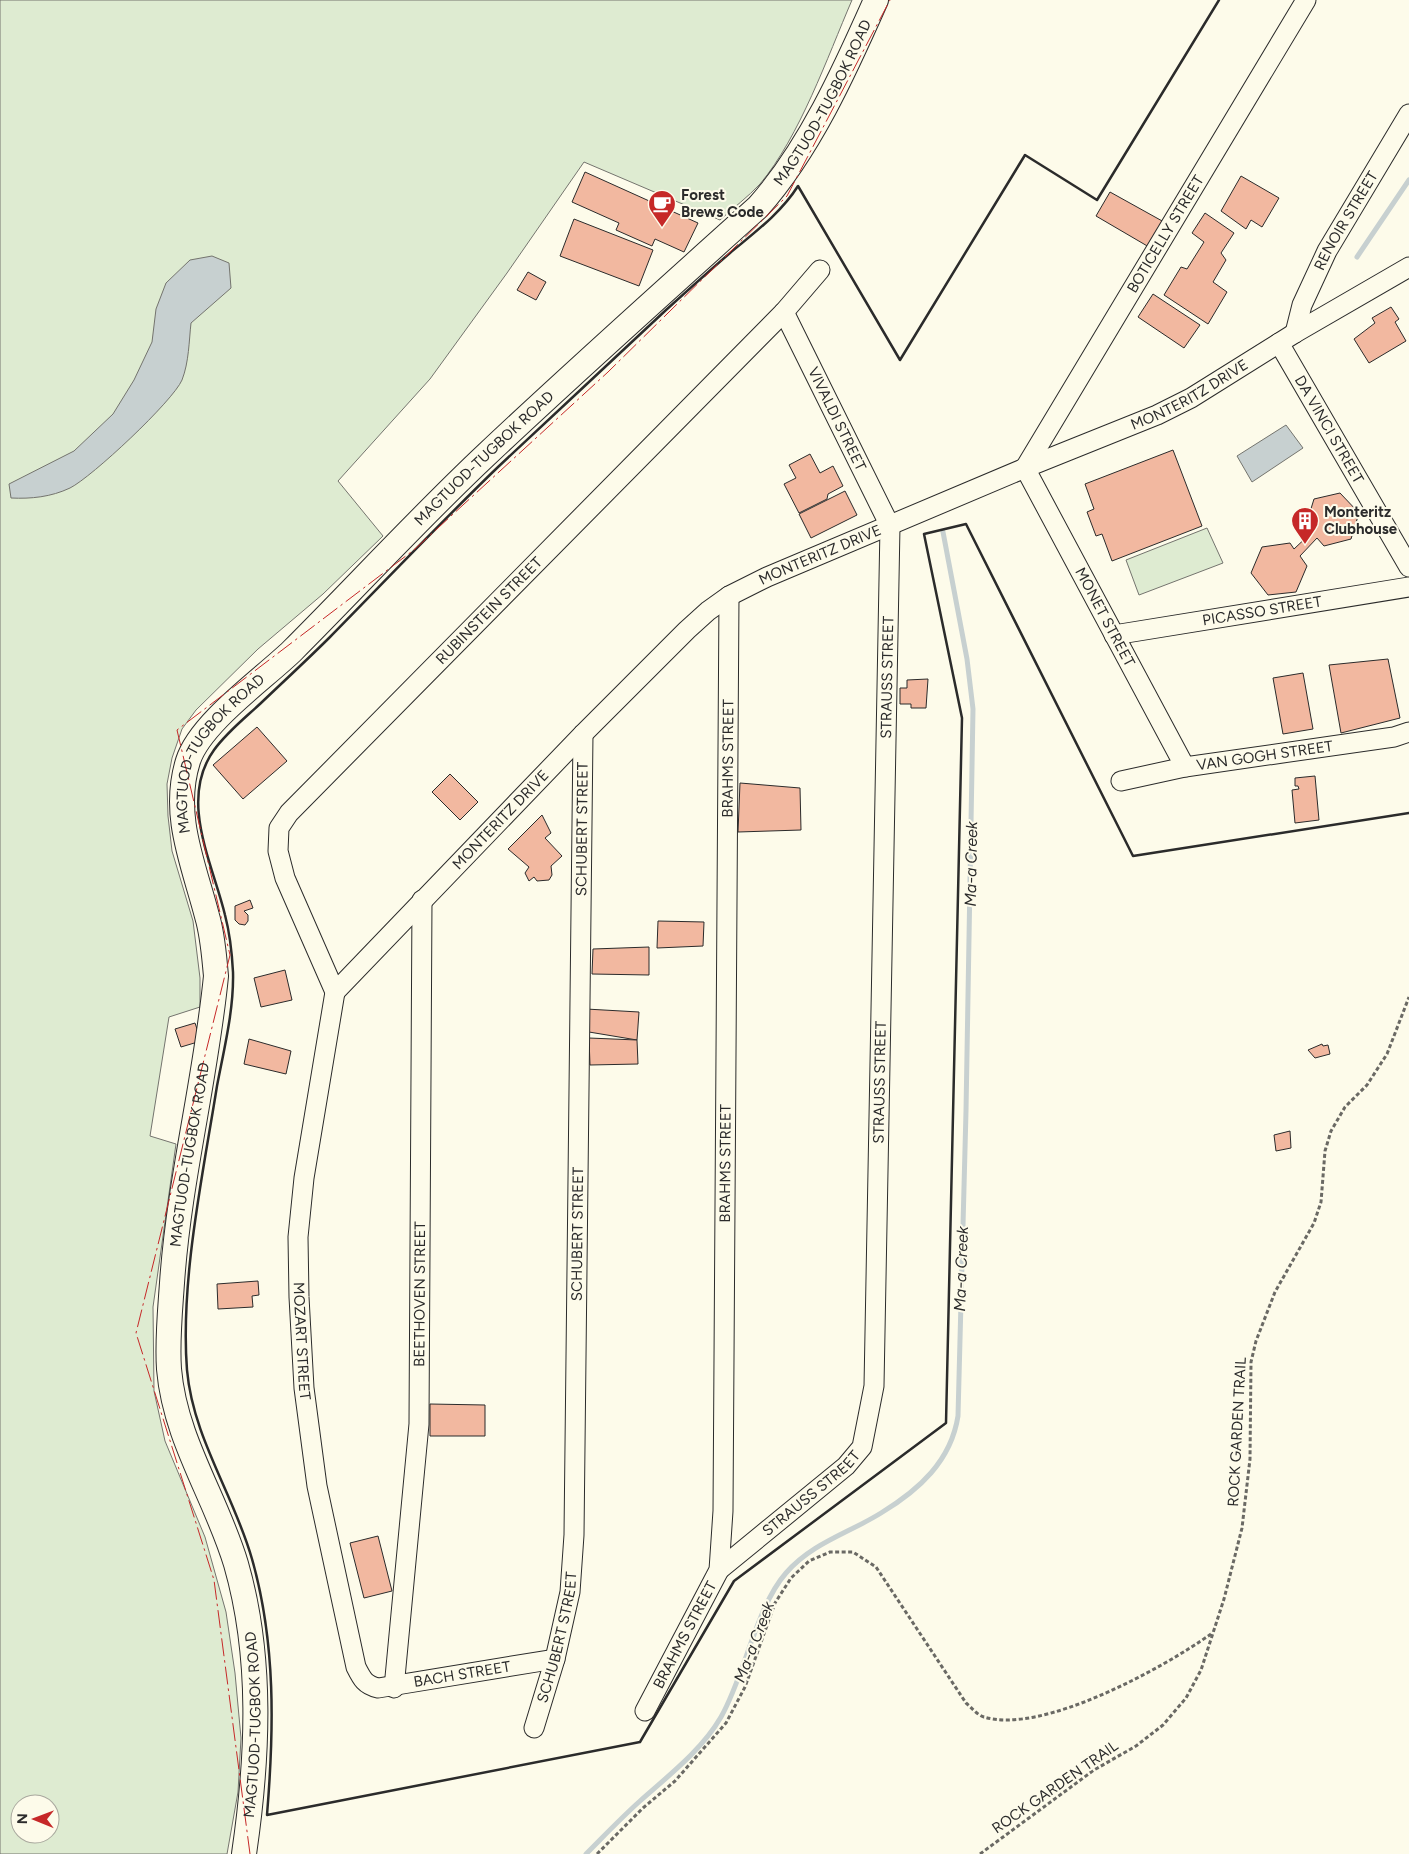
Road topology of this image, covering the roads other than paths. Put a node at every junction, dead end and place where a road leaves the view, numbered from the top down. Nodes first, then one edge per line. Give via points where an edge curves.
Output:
1 (876, 0) edge
2 (1306, 0) edge
3 (1409, 114) edge
4 (1408, 269) edge
5 (820, 270) dead end
6 (784, 312) junction
7 (1287, 338) junction
8 (1025, 468) junction
9 (890, 526) junction
10 (1409, 567) edge
11 (1409, 587) edge
12 (729, 596) junction
13 (1114, 635) junction
14 (1409, 732) edge
15 (583, 734) junction
16 (1185, 767) junction
17 (1121, 781) dead end
18 (422, 900) junction
19 (335, 992) junction
20 (719, 1570) junction
21 (555, 1659) junction
22 (368, 1686) joint
23 (394, 1688) junction
24 (645, 1711) dead end
25 (534, 1728) dead end
26 (244, 1854) edge

1 - 26 main road, MAGTUOD-TUGBOK ROAD via 806,139 779,183 758,207 485,456 290,652 213,723 188,760 183,784 184,841 208,916 216,976 174,1261 169,1322 170,1368 174,1404 187,1446 236,1564 248,1626 255,1683 256,1743
2 - 8 street, BOTICELLY STREET
3 - 7 street, RENOIR STREET via 1327,252
4 - 7 street, MONTERITZ DRIVE
5 - 6 street, RUBINSTEIN STREET
6 - 9 street, VIVALDI STREET
6 - 19 street, RUBINSTEIN STREET via 289,813 280,828 278,851 285,878
7 - 8 street, MONTERITZ DRIVE via 1191,398 1157,415
7 - 10 street, DA VINCI STREET
8 - 9 street, MONTERITZ DRIVE
8 - 13 street, MONET STREET
9 - 12 street, MONTERITZ DRIVE
9 - 20 street, STRAUSS STREET via 874,1376 868,1420 862,1447 846,1466
11 - 13 street, PICASSO STREET
12 - 15 street, MONTERITZ DRIVE via 708,610
12 - 20 street, BRAHMS STREET via 723,1511
13 - 16 street, MONET STREET
14 - 16 street, VAN GOGH STREET via 1394,737
15 - 18 street, MONTERITZ DRIVE
15 - 21 street, SCHUBERT STREET via 574,1535 570,1592
16 - 17 street, VAN GOGH STREET
18 - 19 street, MONTERITZ DRIVE
18 - 23 street, BEETHOVEN STREET via 419,1424
19 - 22 street, MOZART STREET via 304,1178 298,1237 304,1388 317,1486 356,1667
20 - 24 street, BRAHMS STREET
21 - 23 street, BACH STREET
21 - 25 street, SCHUBERT STREET
22 - 23 street, BACH STREET

